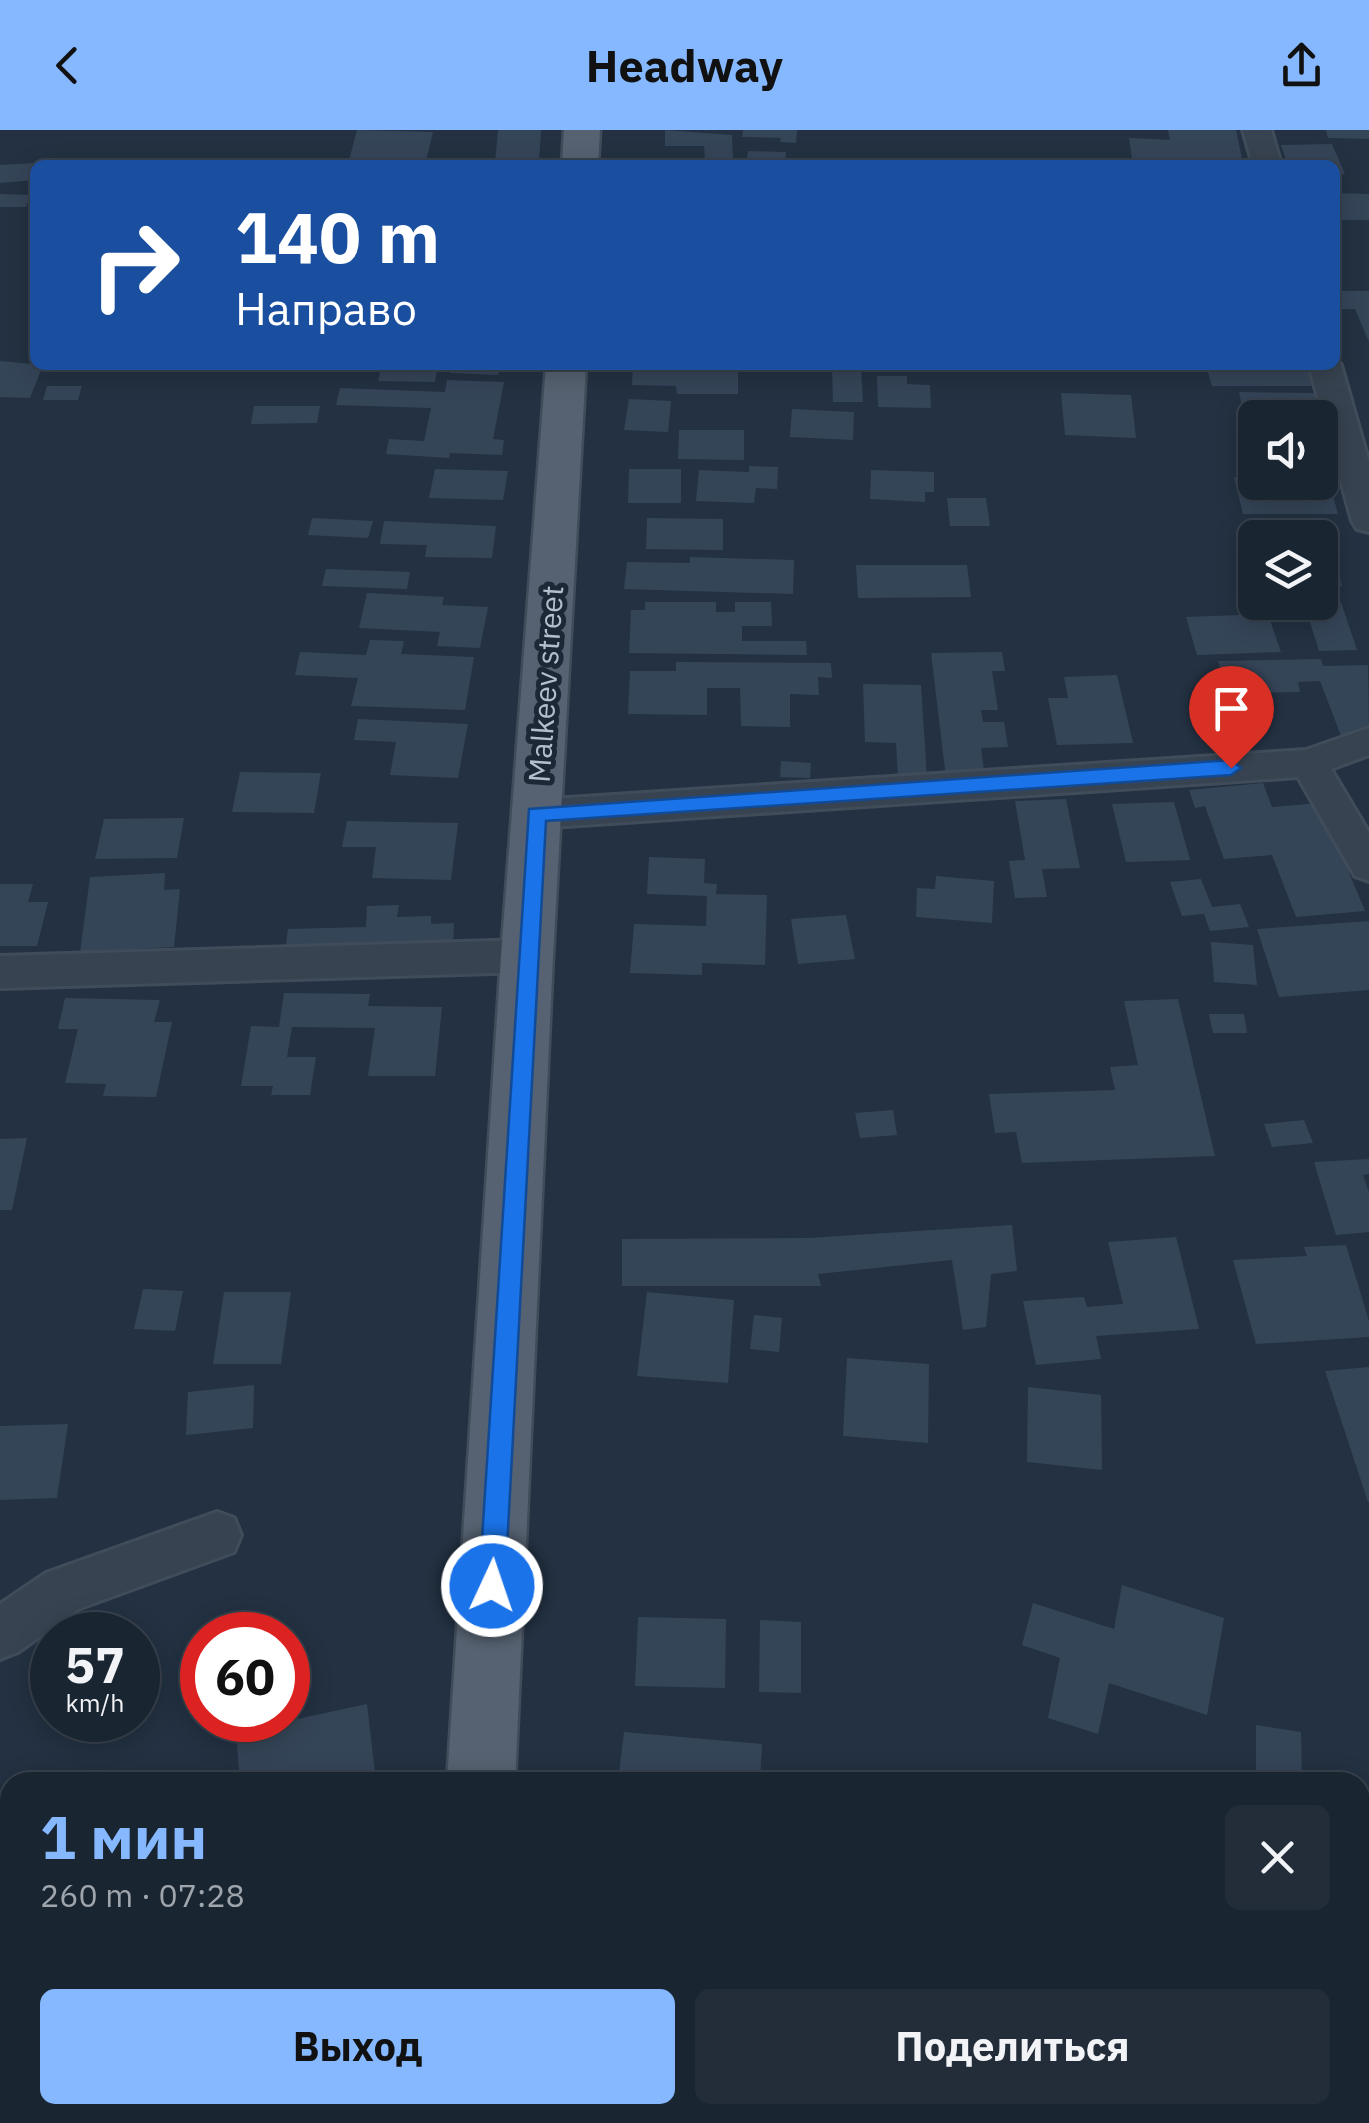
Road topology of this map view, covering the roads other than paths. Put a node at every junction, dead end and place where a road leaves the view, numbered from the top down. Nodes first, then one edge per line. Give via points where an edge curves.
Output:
1 (582, 130) edge
2 (1258, 130) edge
3 (580, 160) edge
4 (1267, 160) edge
5 (566, 370) edge
6 (1325, 370) edge
7 (1369, 520) edge
8 (1369, 740) edge
9 (1308, 763) junction
10 (536, 814) junction
11 (1369, 866) edge
12 (527, 956) junction
13 (0, 972) edge
14 (216, 1535) dead end
15 (0, 1634) edge
16 (483, 1772) edge

1 - 3 main road
2 - 4 street
5 - 10 main road, Malkeev street
6 - 7 street
8 - 9 street
9 - 10 street
9 - 11 street
10 - 12 main road, Malkeev street
12 - 13 street
12 - 16 main road, Malkeev street
14 - 15 street via 63,1590

